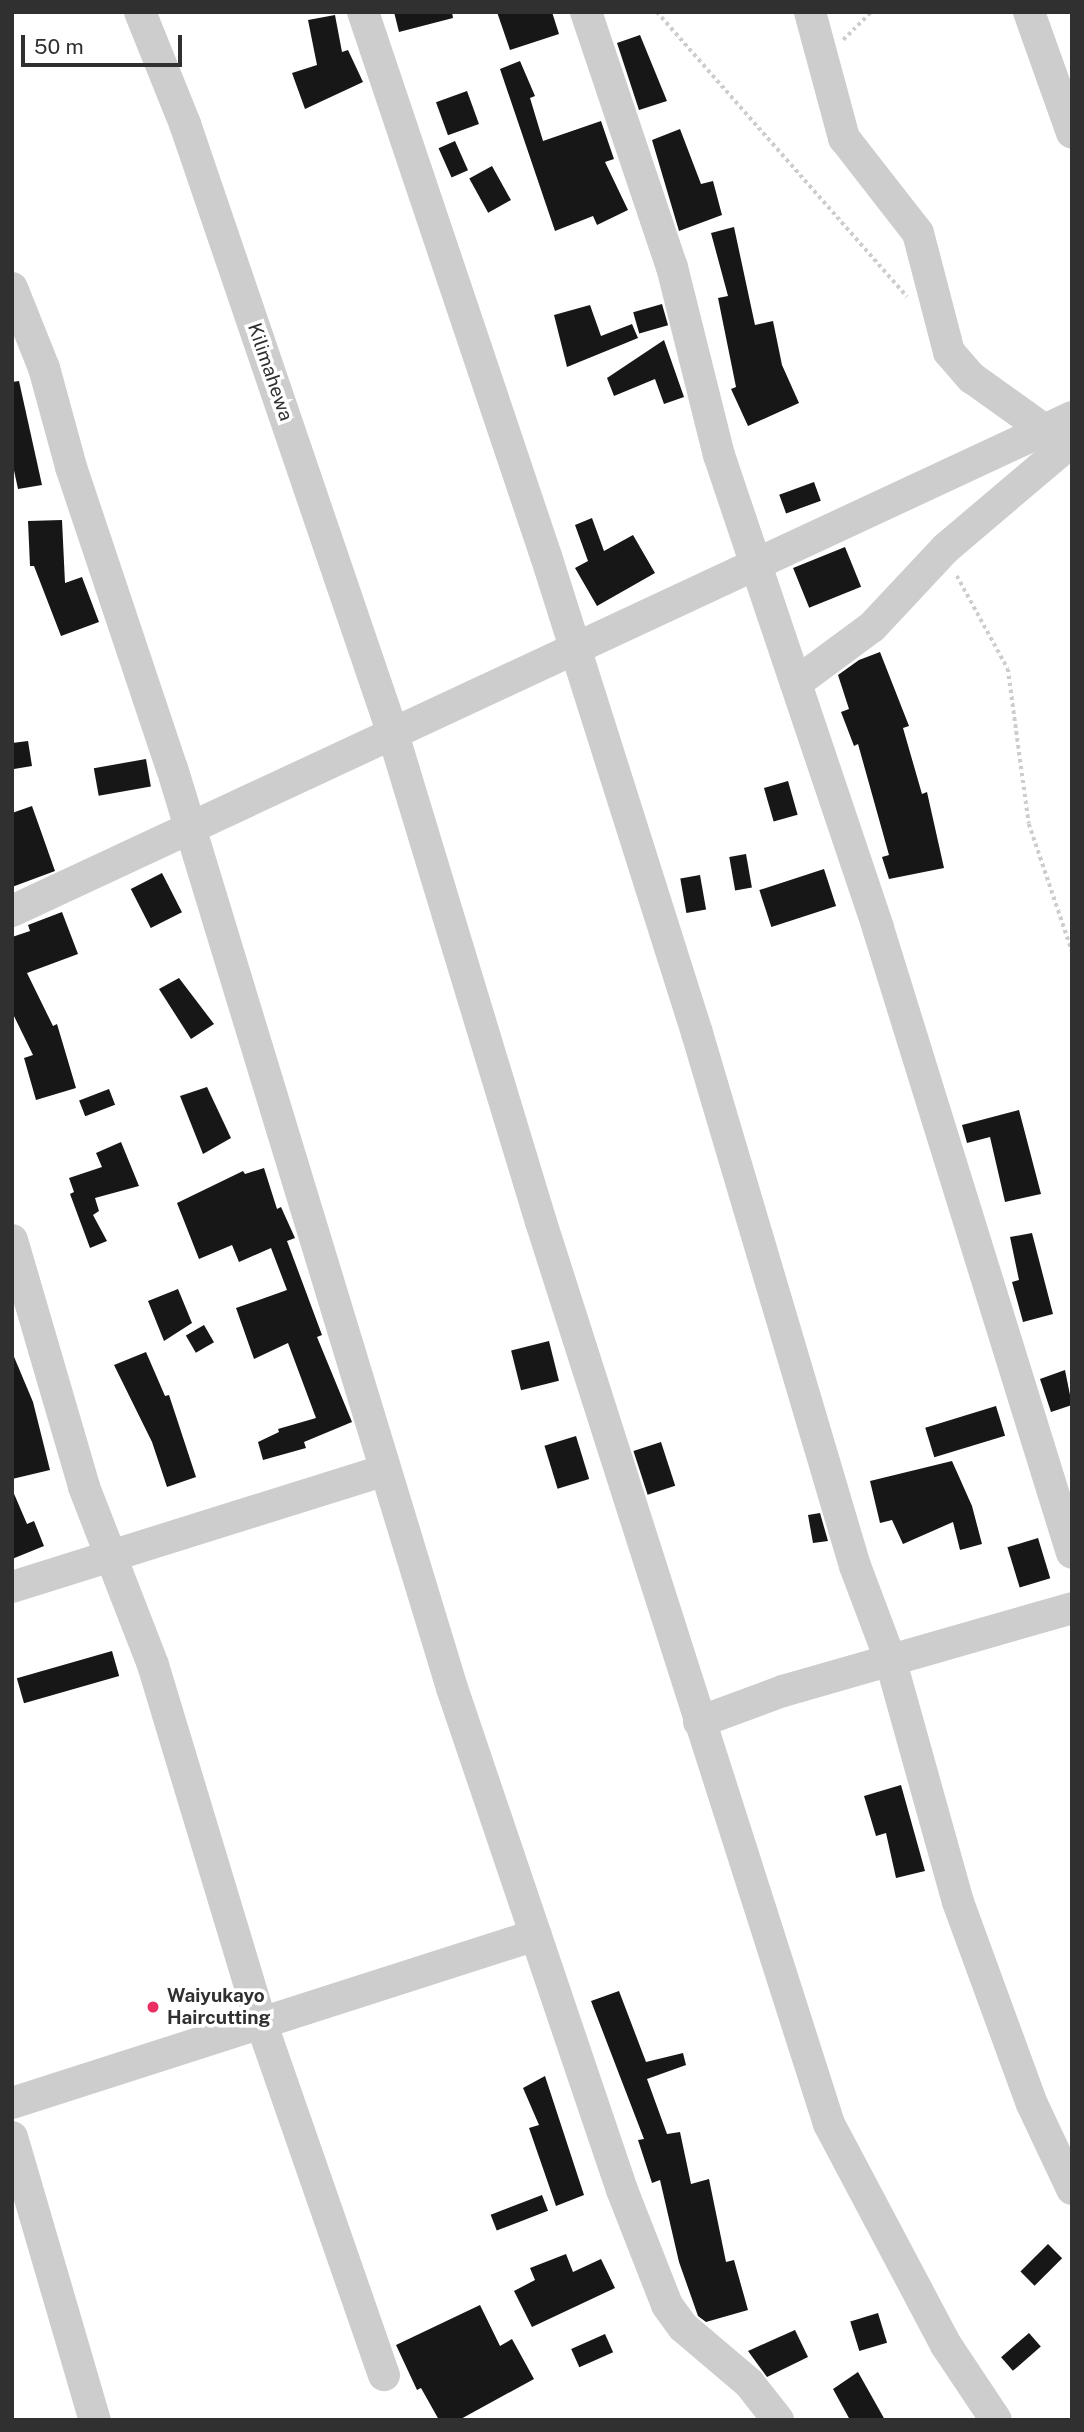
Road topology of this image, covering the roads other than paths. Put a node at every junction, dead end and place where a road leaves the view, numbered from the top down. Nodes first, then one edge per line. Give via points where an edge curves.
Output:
1 (140, 12) edge
2 (363, 12) edge
3 (586, 12) edge
4 (810, 12) edge
5 (1029, 12) edge
6 (1072, 133) edge
7 (12, 288) edge
8 (1065, 433) edge
9 (757, 563) junction
10 (572, 649) junction
11 (796, 683) junction
12 (393, 734) junction
13 (191, 831) junction
14 (12, 911) edge
15 (12, 1240) edge
16 (383, 1471) junction
17 (1072, 1553) edge
18 (112, 1556) junction
19 (12, 1587) edge
20 (1072, 1608) edge
21 (891, 1662) junction
22 (699, 1722) junction
23 (536, 1935) junction
24 (261, 2022) junction
25 (12, 2103) edge
26 (12, 2137) edge
27 (1072, 2189) edge
28 (384, 2375) dead end
29 (95, 2420) edge
30 (778, 2420) edge
31 (996, 2420) edge

1 - 12 street, Kilimahewa via 185,124
2 - 10 street via 546,556
3 - 9 street via 672,267 719,455
4 - 8 street via 844,138 918,233 949,352 972,378
5 - 6 street
7 - 13 street via 44,368 71,467
8 - 9 street
8 - 11 street via 872,627
9 - 10 street
9 - 11 street
10 - 12 street
10 - 21 street via 705,1059 855,1566
11 - 17 street via 1012,1351
12 - 13 street
12 - 22 street, Kilimahewa via 426,853
13 - 14 street
13 - 16 street via 334,1292
15 - 18 street via 84,1486
16 - 18 street
16 - 23 street
18 - 19 street
18 - 24 street via 153,1665
20 - 21 street
21 - 22 street via 783,1692
21 - 27 street via 958,1902 1032,2104
22 - 31 street, Kilimahewa via 829,2124 940,2333
23 - 24 street
23 - 30 street via 622,2190 667,2305 683,2327 748,2383
24 - 25 street
24 - 28 street
26 - 29 street

